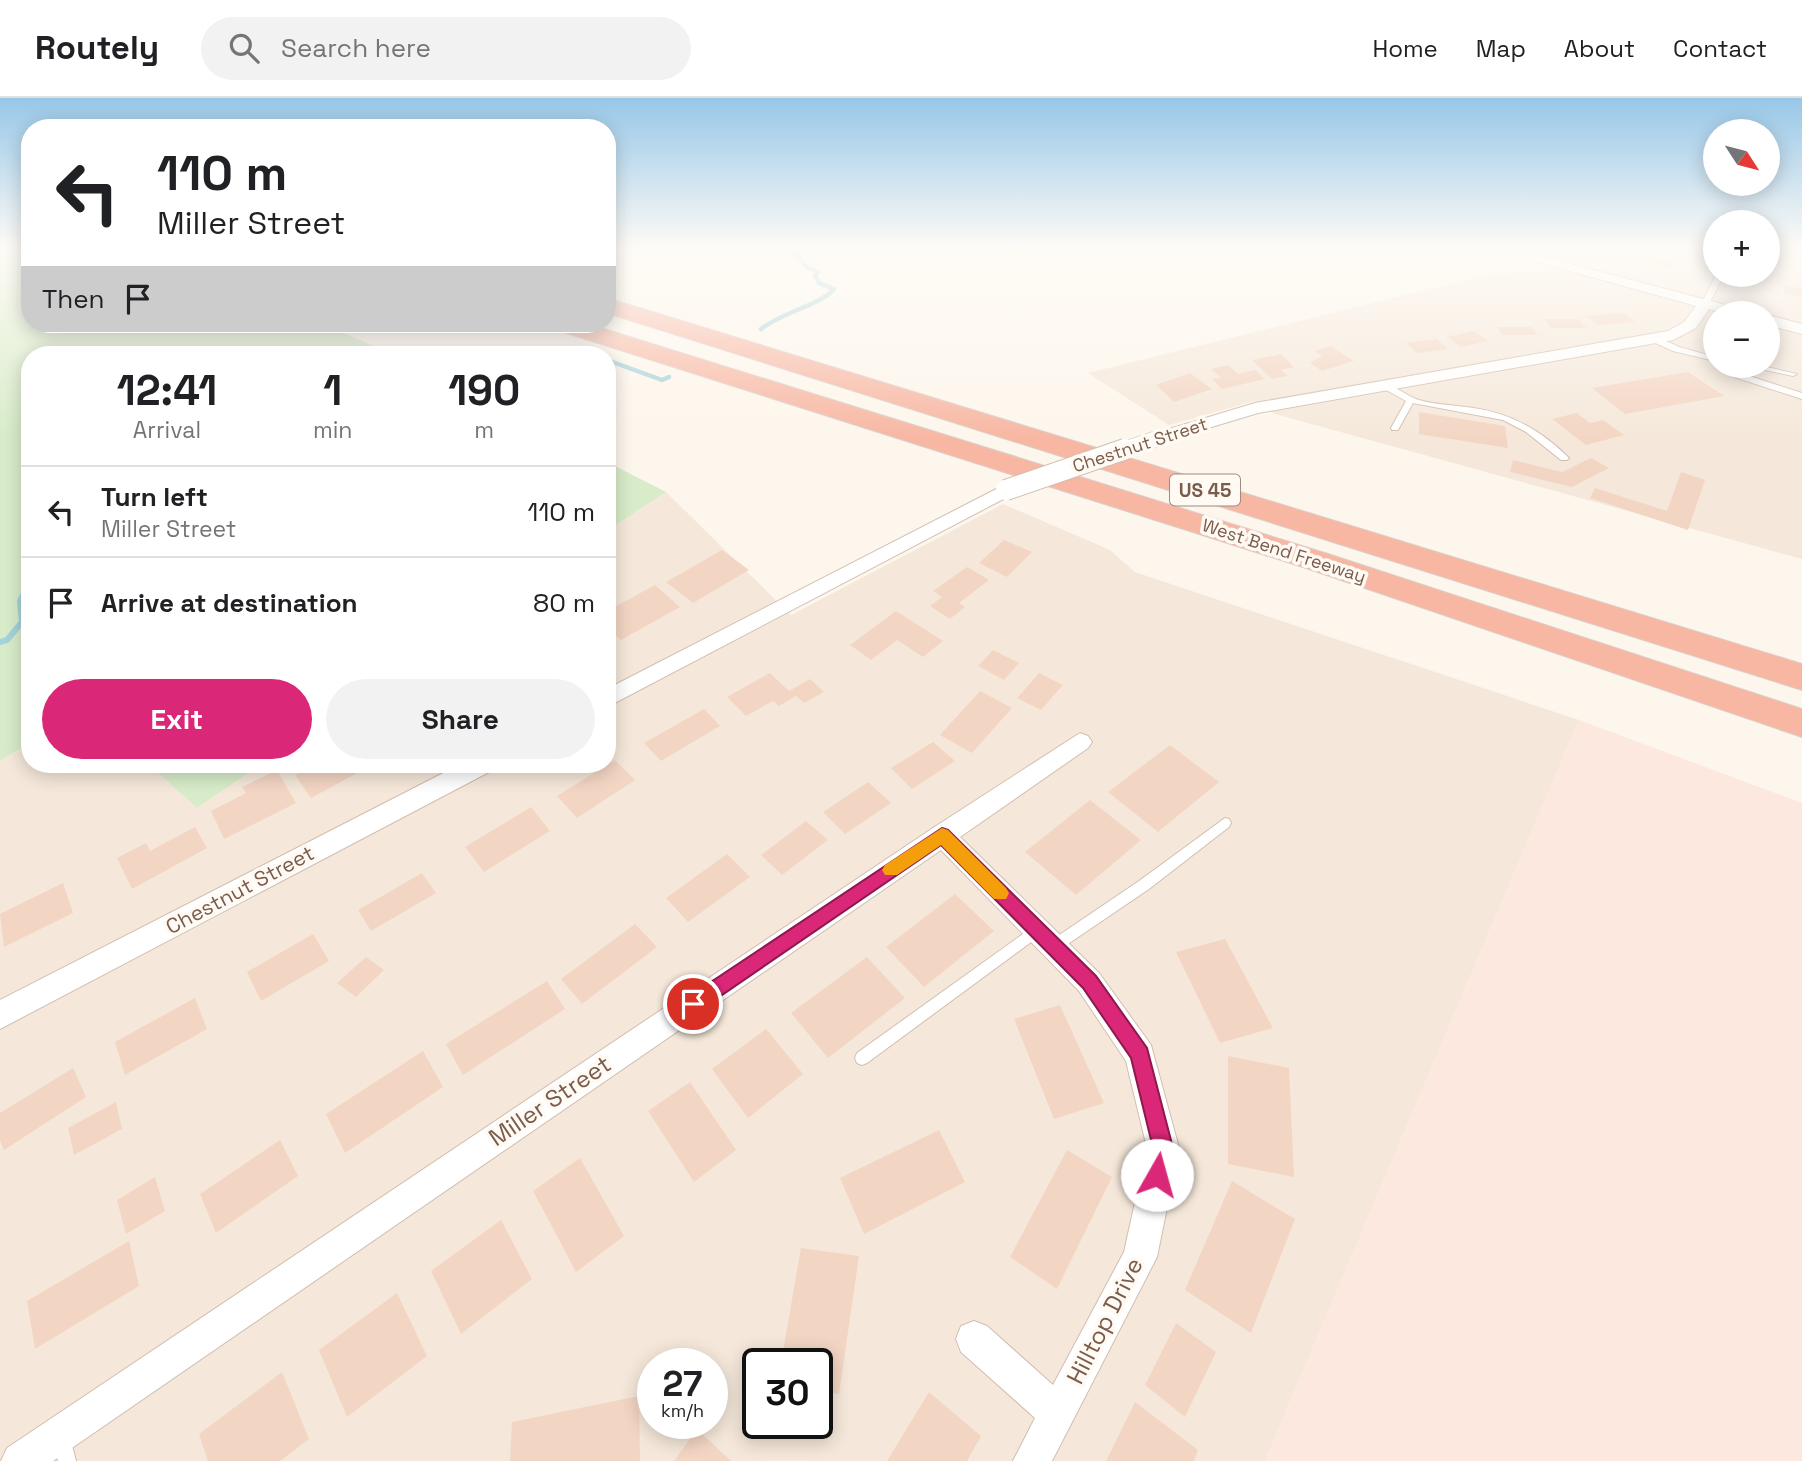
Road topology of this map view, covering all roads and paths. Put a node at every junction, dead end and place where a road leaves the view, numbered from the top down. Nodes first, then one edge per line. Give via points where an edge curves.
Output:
1 (628, 312) edge
2 (1700, 312) edge
3 (1780, 324) edge
4 (1802, 330) edge
5 (592, 333) edge
6 (1652, 338) junction
7 (1703, 356) edge
8 (1780, 372) edge
9 (1793, 374) dead end
10 (1746, 378) edge
11 (1382, 384) junction
12 (1802, 396) edge
13 (1410, 402) junction
14 (1395, 428) dead end
15 (1564, 458) dead end
16 (1802, 677) edge
17 (616, 694) edge
18 (1802, 723) edge
19 (1080, 742) dead end
20 (465, 773) edge
21 (1225, 823) dead end
22 (942, 835) junction
23 (1046, 938) junction
24 (0, 1015) edge
25 (862, 1058) dead end
26 (974, 1339) dead end
27 (1057, 1413) junction
28 (63, 1447) edge
29 (20, 1461) edge
30 (1032, 1461) edge

1 - 16 highway, West Bend Freeway / US 45
2 - 6 street, Chestnut Street via 1690,325 1673,335
3 - 4 street
5 - 18 highway, West Bend Freeway / US 45 via 1317,561
6 - 7 lane
6 - 11 street, Chestnut Street
8 - 9 lane
10 - 12 lane
11 - 13 lane
11 - 17 street, Chestnut Street, bridge via 1255,408 1006,490
13 - 14 lane
13 - 15 lane via 1510,419
19 - 22 street, Miller Street
20 - 24 street, Chestnut Street
21 - 23 lane via 1144,886
22 - 23 street, Hilltop Drive
22 - 28 street, Miller Street
23 - 25 lane
23 - 27 street, Hilltop Drive via 1089,982 1140,1055 1163,1148 1140,1256
26 - 27 street
27 - 30 street, Hilltop Drive
28 - 29 street, Miller Street

